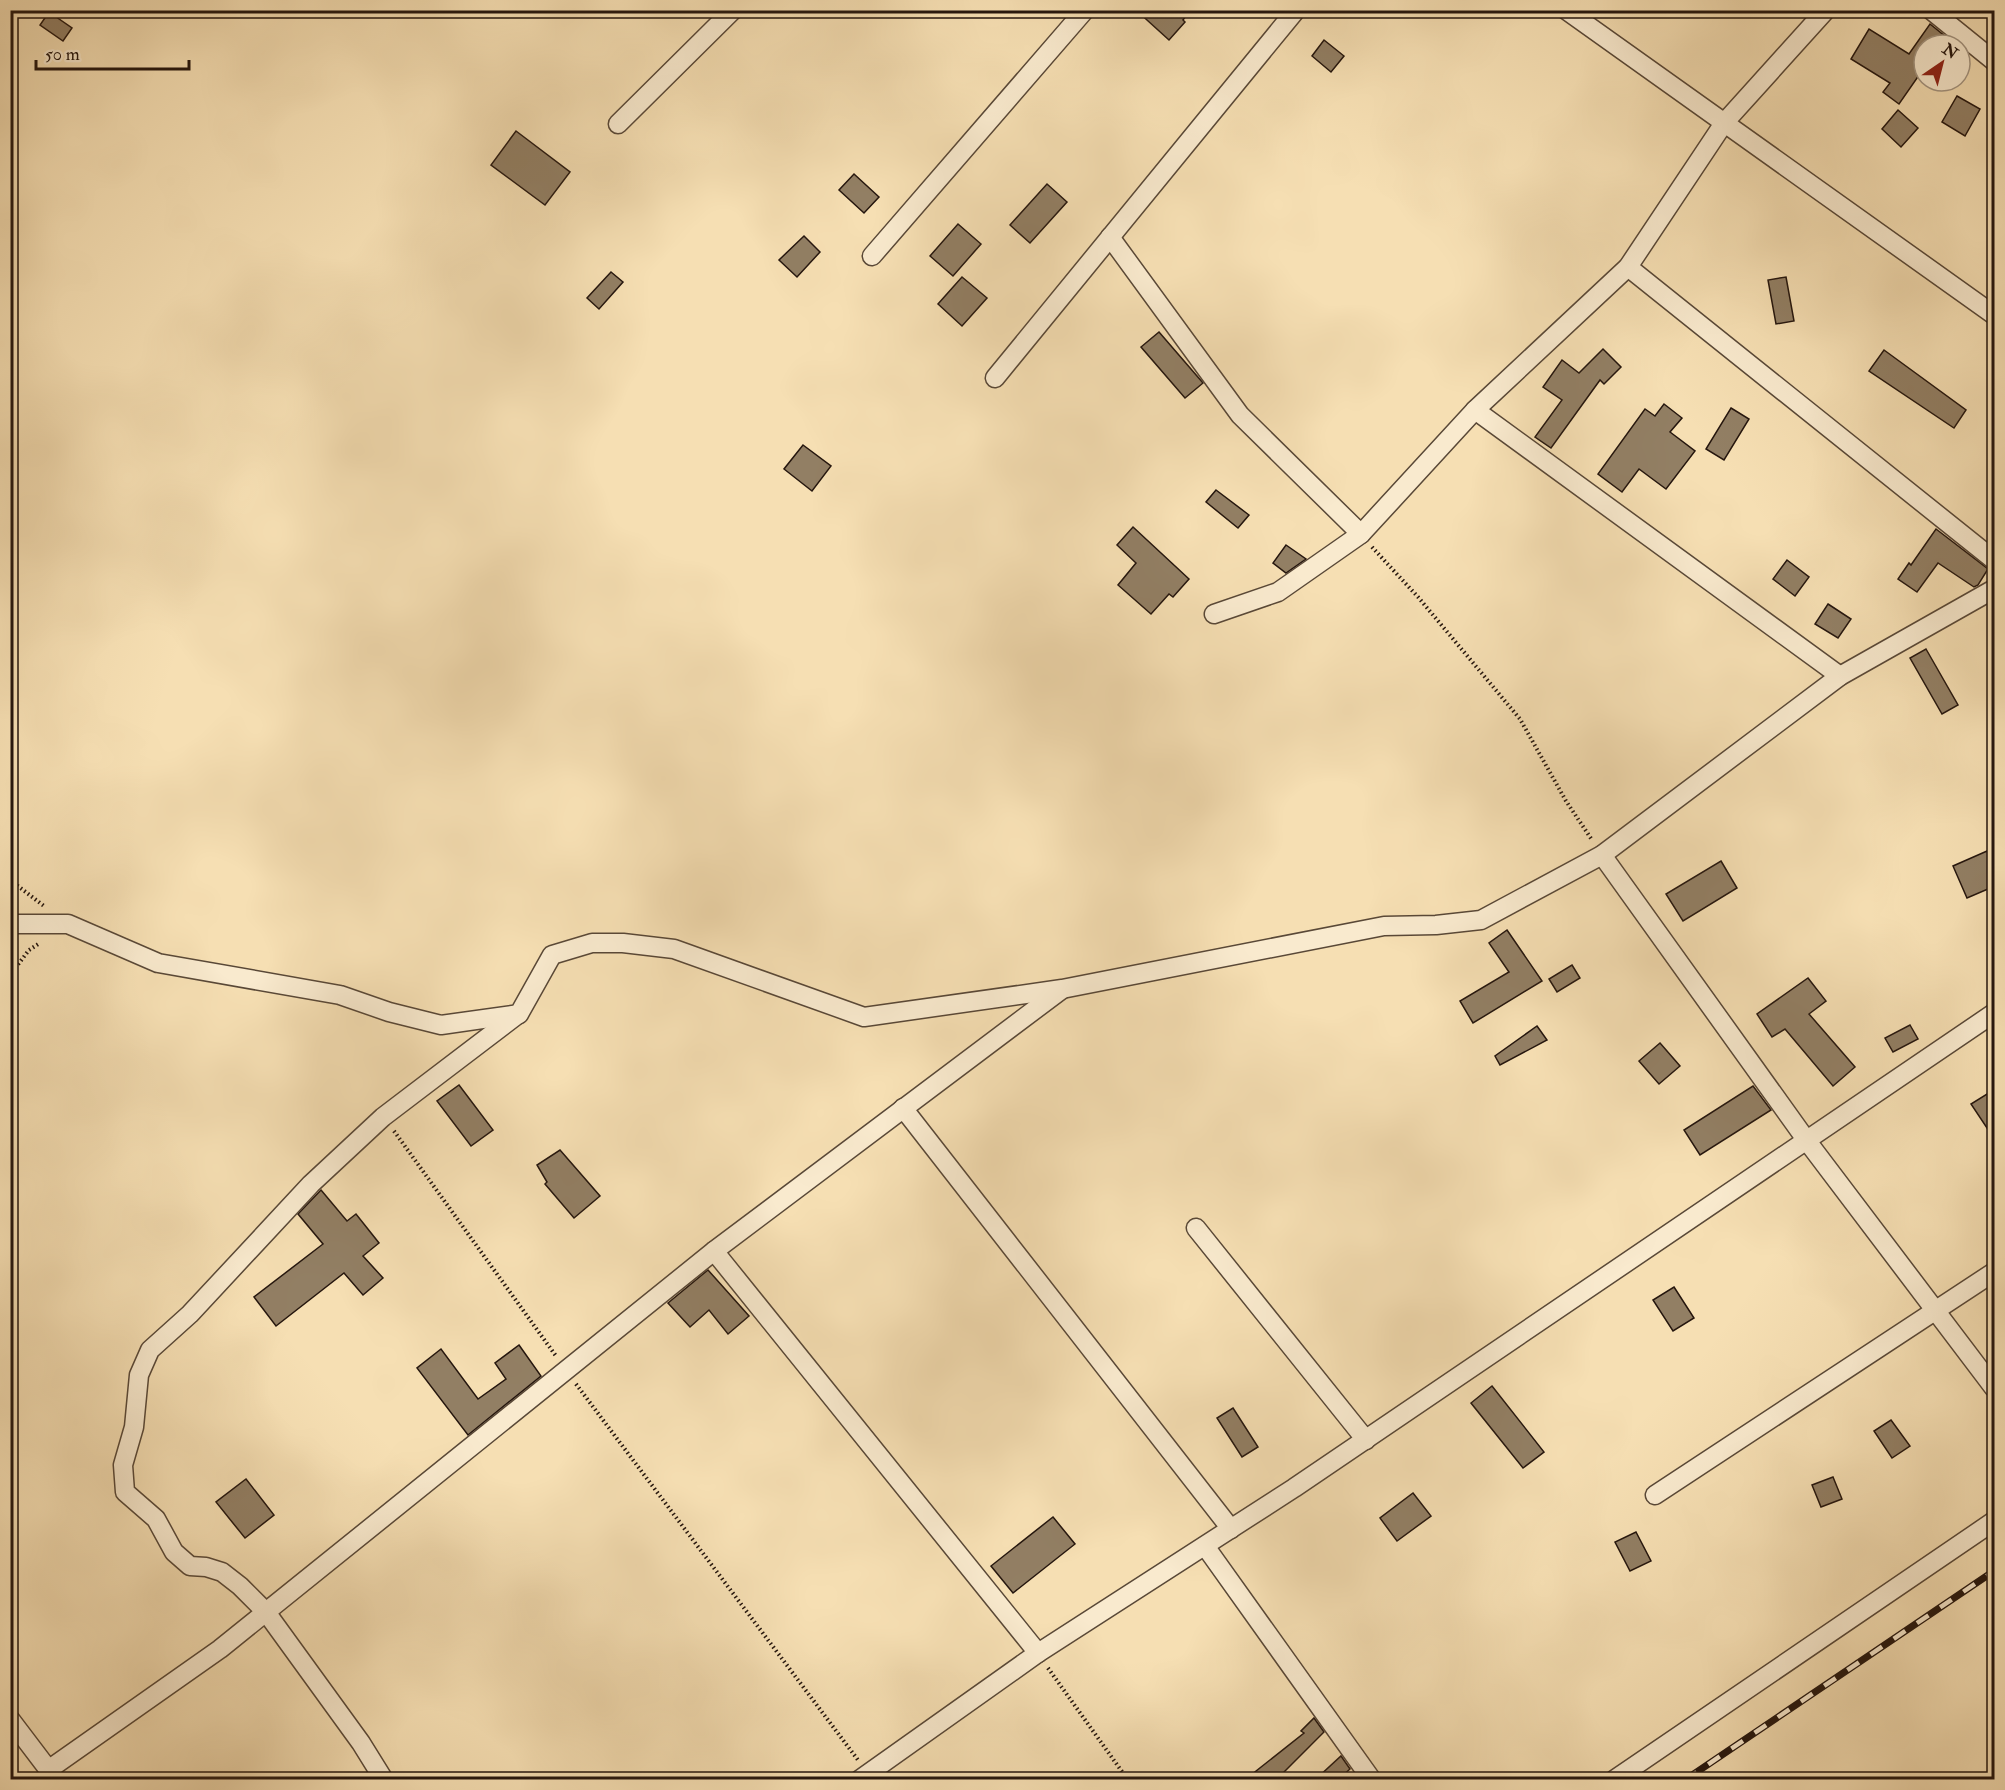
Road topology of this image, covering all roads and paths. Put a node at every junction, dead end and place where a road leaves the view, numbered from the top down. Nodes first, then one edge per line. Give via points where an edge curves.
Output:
1 (733, 10) edge
2 (1085, 10) edge
3 (1296, 10) edge
4 (1566, 10) edge
5 (1827, 10) edge
6 (1931, 10) edge
7 (1995, 61) edge
8 (1724, 123) junction
9 (618, 124) dead end
10 (1110, 237) junction
11 (872, 256) dead end
12 (1628, 267) junction
13 (1995, 315) edge
14 (995, 378) dead end
15 (1475, 410) junction
16 (1361, 534) junction
17 (1995, 560) edge
18 (1995, 589) edge
19 (1214, 614) dead end
20 (1840, 676) junction
21 (1602, 855) junction
22 (10, 924) edge
23 (1062, 989) junction
24 (1995, 1013) edge
25 (519, 1014) junction
26 (903, 1108) junction
27 (384, 1117) junction
28 (1806, 1141) junction
29 (1196, 1228) dead end
30 (714, 1251) junction
31 (1995, 1272) edge
32 (1936, 1311) junction
33 (566, 1370) junction
34 (1995, 1388) edge
35 (1366, 1440) junction
36 (1655, 1495) dead end
37 (1995, 1521) edge
38 (1231, 1529) junction
39 (1205, 1546) junction
40 (266, 1612) junction
41 (1038, 1653) junction
42 (10, 1719) edge
43 (52, 1775) edge
44 (864, 1777) edge
45 (384, 1779) edge
46 (1128, 1779) edge
47 (1372, 1779) edge
48 (1614, 1779) edge

1 - 9 street
2 - 11 street
3 - 10 street
4 - 8 street
5 - 8 street
6 - 7 street
8 - 12 street
8 - 13 street
10 - 14 street
10 - 16 street via 1240,415
12 - 15 street
12 - 17 street
15 - 16 street
15 - 20 street
16 - 19 street via 1278,592
16 - 21 path via 1520,719
18 - 20 street
20 - 21 street
21 - 23 street via 1481,920 1384,926
21 - 28 street
22 - 25 street via 68,924 158,963 340,994 441,1025
23 - 25 street via 864,1017 674,950 592,943 552,955
23 - 26 street
24 - 28 street
25 - 27 street
26 - 30 street
26 - 38 street
27 - 33 path
27 - 40 street via 311,1184 190,1314 150,1350 139,1375 134,1427 123,1465 124,1492 156,1519 174,1552 190,1566 222,1572
28 - 32 street
28 - 35 street
29 - 35 street
30 - 33 street
30 - 41 street
31 - 32 street
32 - 34 street
32 - 36 street
33 - 40 street
33 - 44 path
35 - 38 street
37 - 48 street
38 - 39 street
39 - 41 street
39 - 47 street
40 - 43 street
40 - 45 street
41 - 44 street
41 - 46 path
42 - 43 street

